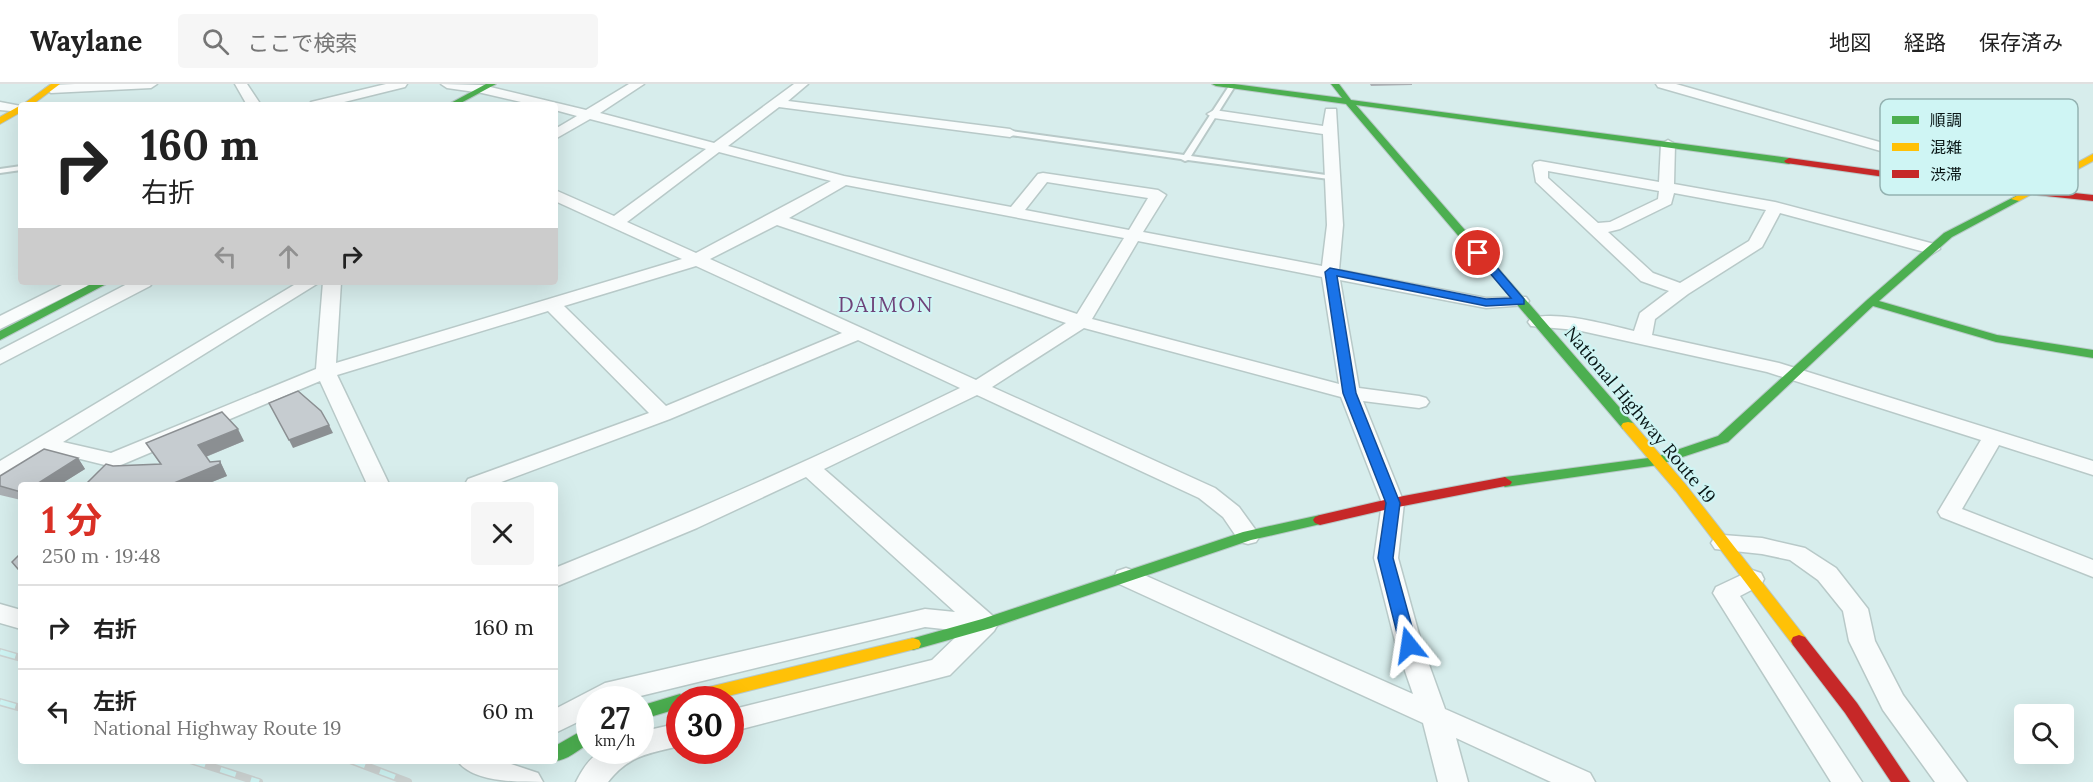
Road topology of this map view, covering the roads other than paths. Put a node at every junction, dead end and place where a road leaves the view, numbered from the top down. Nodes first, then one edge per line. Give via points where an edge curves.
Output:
1 (151, 84) edge
2 (241, 84) edge
3 (401, 84) edge
4 (447, 84) edge
5 (638, 84) edge
6 (802, 84) edge
7 (1216, 84) edge
8 (1335, 84) edge
9 (1662, 84) edge
10 (487, 86) edge
11 (1232, 86) junction
12 (54, 87) edge
13 (1348, 101) junction
14 (31, 102) edge
15 (252, 102) edge
16 (328, 102) edge
17 (457, 102) edge
18 (540, 102) edge
19 (775, 103) junction
20 (0, 106) edge
21 (558, 107) edge
22 (18, 108) edge
23 (18, 109) edge
24 (18, 110) edge
25 (1331, 112) dead end
26 (589, 114) junction
27 (1214, 114) junction
28 (0, 115) edge
29 (0, 121) edge
30 (1329, 131) junction
31 (558, 133) edge
32 (1010, 133) joint
33 (1668, 144) junction
34 (1880, 146) edge
35 (716, 148) junction
36 (2093, 157) edge
37 (1185, 159) junction
38 (2078, 165) edge
39 (18, 168) edge
40 (0, 171) edge
41 (1880, 173) edge
42 (1333, 178) junction
43 (844, 180) junction
44 (1666, 186) junction
45 (2025, 195) edge
46 (2062, 195) edge
47 (558, 196) edge
48 (2093, 198) edge
49 (1775, 207) junction
50 (1015, 213) junction
51 (776, 219) junction
52 (615, 223) junction
53 (1594, 229) junction
54 (1134, 236) junction
55 (1932, 249) junction
56 (694, 261) junction
57 (1330, 272) junction
58 (75, 285) edge
59 (98, 285) edge
60 (138, 285) edge
61 (306, 285) edge
62 (332, 285) edge
63 (1682, 290) junction
64 (1520, 301) junction
65 (1871, 302) junction
66 (553, 305) junction
67 (1081, 322) junction
68 (1537, 322) junction
69 (0, 323) edge
70 (857, 334) junction
71 (0, 336) edge
72 (1642, 338) junction
73 (2093, 354) edge
74 (0, 358) edge
75 (326, 372) junction
76 (1795, 374) junction
77 (978, 387) junction
78 (1350, 393) junction
79 (1419, 402) dead end
80 (663, 414) junction
81 (1993, 438) junction
82 (44, 444) junction
83 (1658, 461) junction
84 (809, 468) junction
85 (2093, 468) edge
86 (0, 471) edge
87 (377, 482) edge
88 (481, 482) edge
89 (1393, 503) junction
90 (1248, 536) junction
91 (1723, 543) junction
92 (2093, 569) edge
93 (558, 577) edge
94 (1126, 577) junction
95 (1752, 579) junction
96 (0, 613) edge
97 (18, 619) edge
98 (986, 624) junction
99 (638, 686) edge
100 (743, 686) edge
101 (576, 711) edge
102 (744, 717) edge
103 (1435, 717) junction
104 (558, 720) edge
105 (576, 742) edge
106 (558, 753) edge
107 (493, 764) edge
108 (605, 764) edge
109 (540, 769) edge
110 (591, 782) edge
111 (1453, 782) edge
112 (1580, 782) edge
113 (1847, 782) edge
114 (1901, 782) edge
115 (1952, 782) edge

1 - 12 street via 114,91
2 - 15 street
3 - 16 street
4 - 10 street
5 - 26 street
6 - 19 street
7 - 11 main road
8 - 13 main road, National Highway Route 19
9 - 34 street
10 - 17 main road
10 - 18 street
11 - 13 main road
11 - 27 lane
12 - 14 main road
13 - 33 main road
13 - 64 main road, National Highway Route 19
19 - 32 street
19 - 35 street
20 - 22 street
21 - 26 street
23 - 28 street
24 - 29 main road
25 - 30 street
26 - 31 street
26 - 35 street
27 - 30 street
27 - 37 lane
30 - 42 street
32 - 37 lane
33 - 41 main road
33 - 44 street
35 - 43 street
35 - 52 street
36 - 38 main road
37 - 42 lane
39 - 40 lane
42 - 57 street via 1335,225
43 - 50 street
43 - 51 street
44 - 49 street
44 - 53 street via 1666,201 1614,226
44 - 53 street via 1540,165 1541,179
45 - 55 main road via 1948,235
46 - 48 main road
47 - 52 street
49 - 55 street
49 - 63 street via 1756,244
50 - 54 street
50 - 54 street via 1043,177 1158,195
51 - 56 street
51 - 67 street
52 - 56 street
53 - 63 street via 1647,277
54 - 57 street
54 - 67 street
55 - 65 main road
56 - 66 street
56 - 70 street
57 - 64 street via 1486,303
57 - 78 street
58 - 69 street
59 - 71 main road
60 - 74 street
61 - 82 street
62 - 75 street
63 - 72 street via 1646,317
64 - 68 main road, National Highway Route 19
65 - 73 main road via 1996,338
65 - 76 main road
66 - 75 street
66 - 80 street
67 - 77 street
67 - 78 street
68 - 72 street via 1577,324
68 - 83 main road, National Highway Route 19
70 - 77 street
70 - 80 street
72 - 76 street
75 - 82 street via 113,460
75 - 87 street
76 - 81 street
76 - 83 main road via 1723,439
77 - 84 street
77 - 90 street via 1207,493 1231,512
78 - 79 street
78 - 89 street
80 - 88 street
81 - 85 street
81 - 92 street via 1948,512
82 - 86 street
83 - 89 main road via 1493,484
83 - 91 main road, National Highway Route 19
84 - 93 street
84 - 98 street
89 - 90 main road
89 - 103 street via 1386,558 1409,645
90 - 94 main road
91 - 95 main road, National Highway Route 19
91 - 115 street via 1797,554 1827,574 1855,609 1862,641 1893,702
94 - 98 main road
94 - 103 street
95 - 113 street via 1725,593
95 - 114 main road, National Highway Route 19 via 1851,708
96 - 97 street
98 - 99 street via 926,618
98 - 100 main road
98 - 102 street via 941,668
101 - 104 street
103 - 111 street
103 - 112 street
105 - 106 main road
107 - 109 street
108 - 110 street

